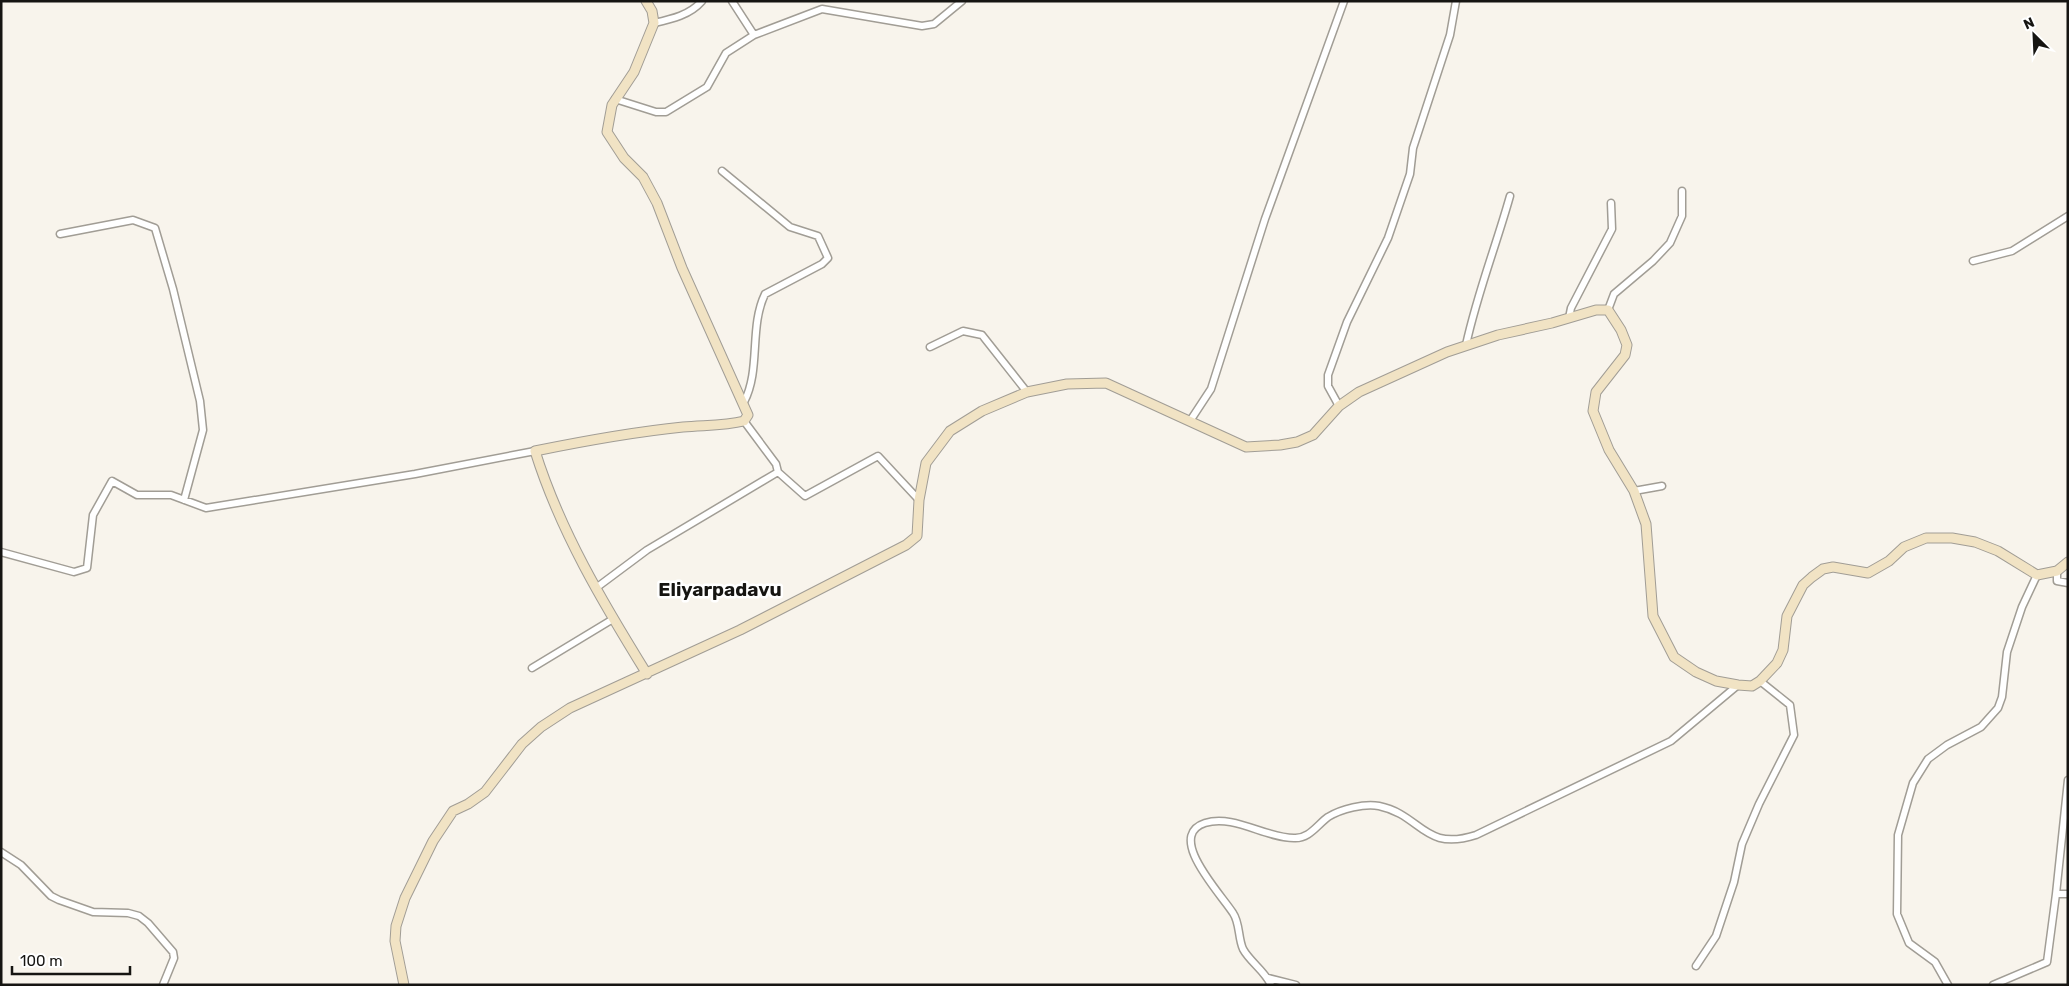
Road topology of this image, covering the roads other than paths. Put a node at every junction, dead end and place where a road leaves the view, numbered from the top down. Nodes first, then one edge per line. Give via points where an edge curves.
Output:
1 (646, 1) edge
2 (702, 1) edge
3 (732, 1) edge
4 (962, 1) edge
5 (1344, 1) edge
6 (1456, 1) edge
7 (654, 23) junction
8 (754, 35) junction
9 (615, 99) junction
10 (722, 172) dead end
11 (1682, 191) dead end
12 (1510, 196) dead end
13 (1611, 203) dead end
14 (2068, 216) edge
15 (60, 234) dead end
16 (1973, 261) dead end
17 (1608, 310) junction
18 (1569, 318) junction
19 (1466, 344) junction
20 (930, 347) dead end
21 (1027, 392) junction
22 (744, 402) junction
23 (1338, 406) junction
24 (744, 421) junction
25 (1190, 421) junction
26 (536, 451) junction
27 (778, 472) junction
28 (1662, 486) dead end
29 (1634, 490) junction
30 (184, 500) junction
31 (919, 500) junction
32 (1, 552) edge
33 (2068, 562) edge
34 (2057, 571) junction
35 (2037, 575) junction
36 (2068, 583) edge
37 (596, 588) junction
38 (613, 619) junction
39 (532, 668) dead end
40 (647, 674) junction
41 (1760, 681) junction
42 (1738, 685) junction
43 (2068, 780) edge
44 (1, 852) edge
45 (2056, 894) junction
46 (2068, 894) edge
47 (1696, 966) dead end
48 (1268, 978) junction
49 (162, 985) edge
50 (404, 985) edge
51 (1271, 985) edge
52 (1296, 985) edge
53 (1948, 985) edge
54 (1993, 985) edge

1 - 7 main road
2 - 7 street via 696,8 676,18
3 - 8 street
4 - 8 street via 934,24 922,26 822,9
5 - 25 street via 1266,219 1212,389
6 - 23 street via 1450,34 1413,148 1410,174 1388,238 1347,322 1328,375 1328,386
7 - 9 main road via 634,72
8 - 9 street via 726,53 707,87 666,112
9 - 22 main road via 607,132 624,158 642,177 657,203 682,268
10 - 22 street via 790,227 818,236 828,258 765,294 748,396
11 - 17 street via 1682,216 1670,243 1654,261 1614,294
12 - 19 street via 1476,301
13 - 18 street via 1612,229 1570,308
14 - 16 street via 2012,251
15 - 30 street via 133,220 155,228 200,401 203,430
17 - 18 main road
17 - 29 main road via 1622,330 1627,345 1625,355 1596,392 1593,410 1609,450
18 - 19 main road
19 - 23 main road via 1359,392
20 - 21 street via 963,332 982,335
21 - 25 main road via 1068,384 1106,383
21 - 31 main road via 982,411 950,431 926,463
22 - 24 main road via 748,415
23 - 25 main road via 1312,435 1280,445 1246,447
24 - 26 main road via 578,442
24 - 27 street via 776,464
26 - 30 street via 206,508
26 - 37 main road via 547,489
27 - 31 street via 805,496 878,456
27 - 37 street via 647,550
28 - 29 street
29 - 42 main road via 1646,524 1653,616 1674,657 1716,681
30 - 32 street via 171,495 137,495 112,481 93,515 87,568 74,572
31 - 40 main road via 917,536 906,545
33 - 34 main road
34 - 35 main road
34 - 36 street via 2057,581
35 - 41 main road via 1998,551 1975,542 1937,537 1904,547 1868,573 1833,567 1823,570 1804,585 1793,603 1783,650 1777,663
35 - 53 street via 2007,652 1998,708 1981,727 1947,745 1928,760 1913,782 1898,835 1897,914 1909,943 1935,962
37 - 38 main road
38 - 39 street
38 - 40 main road
40 - 50 main road via 570,708 541,727 522,744 485,792 453,811 405,898 396,926 395,940
41 - 42 main road via 1752,686
41 - 47 street via 1790,705 1794,735 1742,844 1734,882 1716,936
42 - 48 street via 1671,741 1476,835 1459,840 1439,840 1395,812 1378,806 1347,809 1329,817 1307,836 1296,839 1221,821 1204,823 1193,830 1189,839 1194,856 1235,915 1244,950
43 - 45 street
44 - 49 street via 21,865 51,896 93,912 139,916 148,923 173,952 174,958
45 - 46 street
45 - 54 street via 2046,962
48 - 51 street
48 - 52 street

